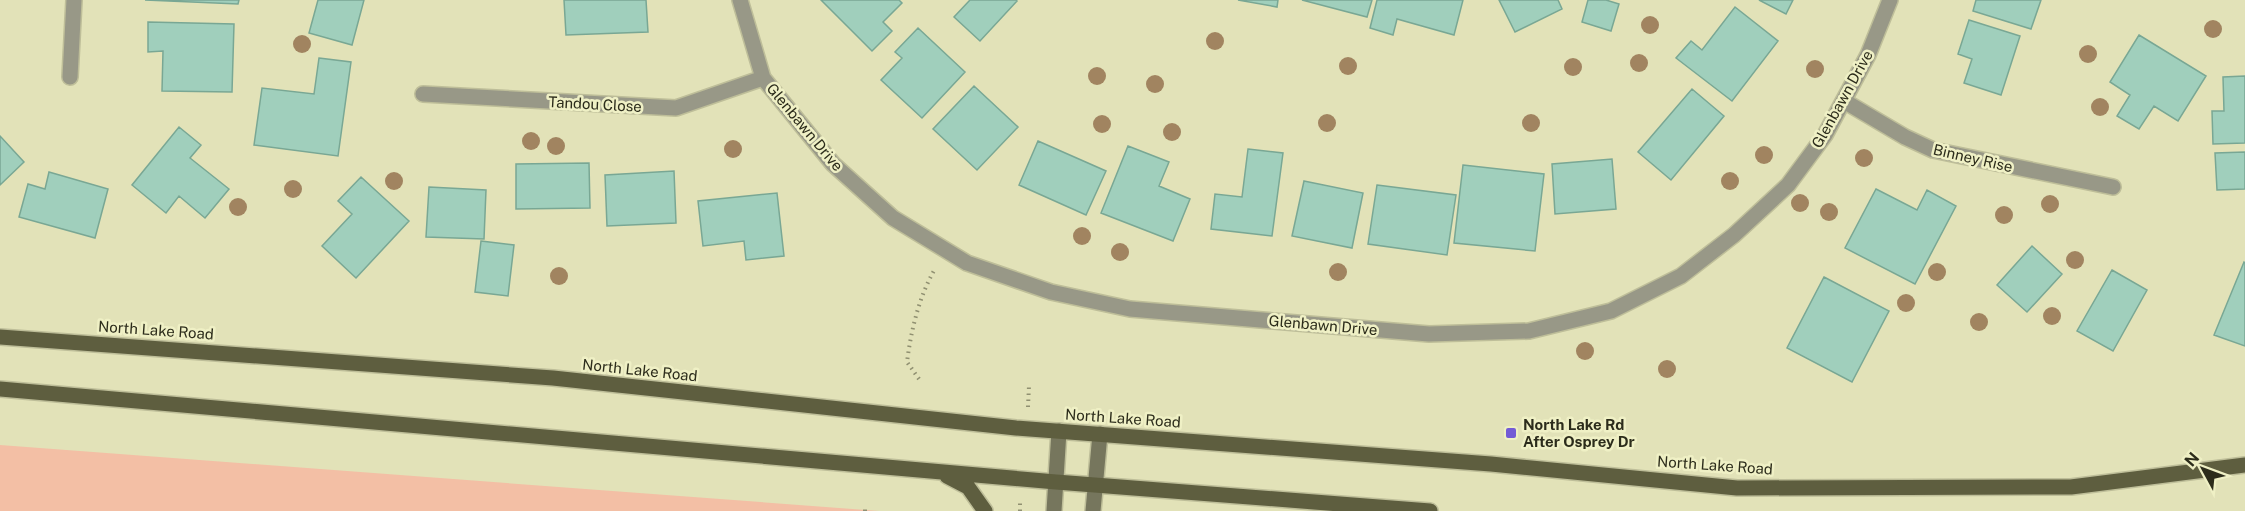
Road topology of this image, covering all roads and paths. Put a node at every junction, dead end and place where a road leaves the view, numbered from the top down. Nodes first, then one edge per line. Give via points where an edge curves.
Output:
1 (74, 0) edge
2 (740, 0) edge
3 (1890, 0) edge
4 (70, 77) dead end
5 (763, 78) junction
6 (423, 94) dead end
7 (1844, 101) junction
8 (2113, 187) dead end
9 (947, 251) junction
10 (0, 337) edge
11 (919, 380) dead end
12 (1029, 386) dead end
13 (0, 389) edge
14 (1028, 396) dead end
15 (1059, 431) junction
16 (1100, 434) junction
17 (2245, 465) edge
18 (939, 472) junction
19 (1056, 482) junction
20 (1095, 485) junction
21 (1020, 502) dead end
22 (985, 511) edge
23 (1020, 511) edge
24 (1054, 511) edge
25 (1093, 511) edge
26 (1430, 511) edge

1 - 4 street
2 - 5 street, Glenbawn Drive
3 - 7 street, Glenbawn Drive
5 - 6 street, Tandou Close via 676,108
5 - 9 street, Glenbawn Drive via 833,164 893,218
7 - 8 street, Binney Rise via 1933,150
7 - 9 street, Glenbawn Drive via 1825,135 1788,184 1734,235 1681,276 1611,311 1529,331 1429,334 1130,309 1051,292 967,263
9 - 11 path via 925,286 909,346 907,362
10 - 15 main road, North Lake Road via 553,378
12 - 14 path
13 - 18 main road
15 - 16 main road, North Lake Road
15 - 19 street
16 - 17 main road, North Lake Road via 1491,464 1737,488 2071,488
16 - 20 street
18 - 19 main road
18 - 22 main road via 968,487
19 - 20 main road
19 - 24 street
20 - 25 street
20 - 26 main road
21 - 23 path

